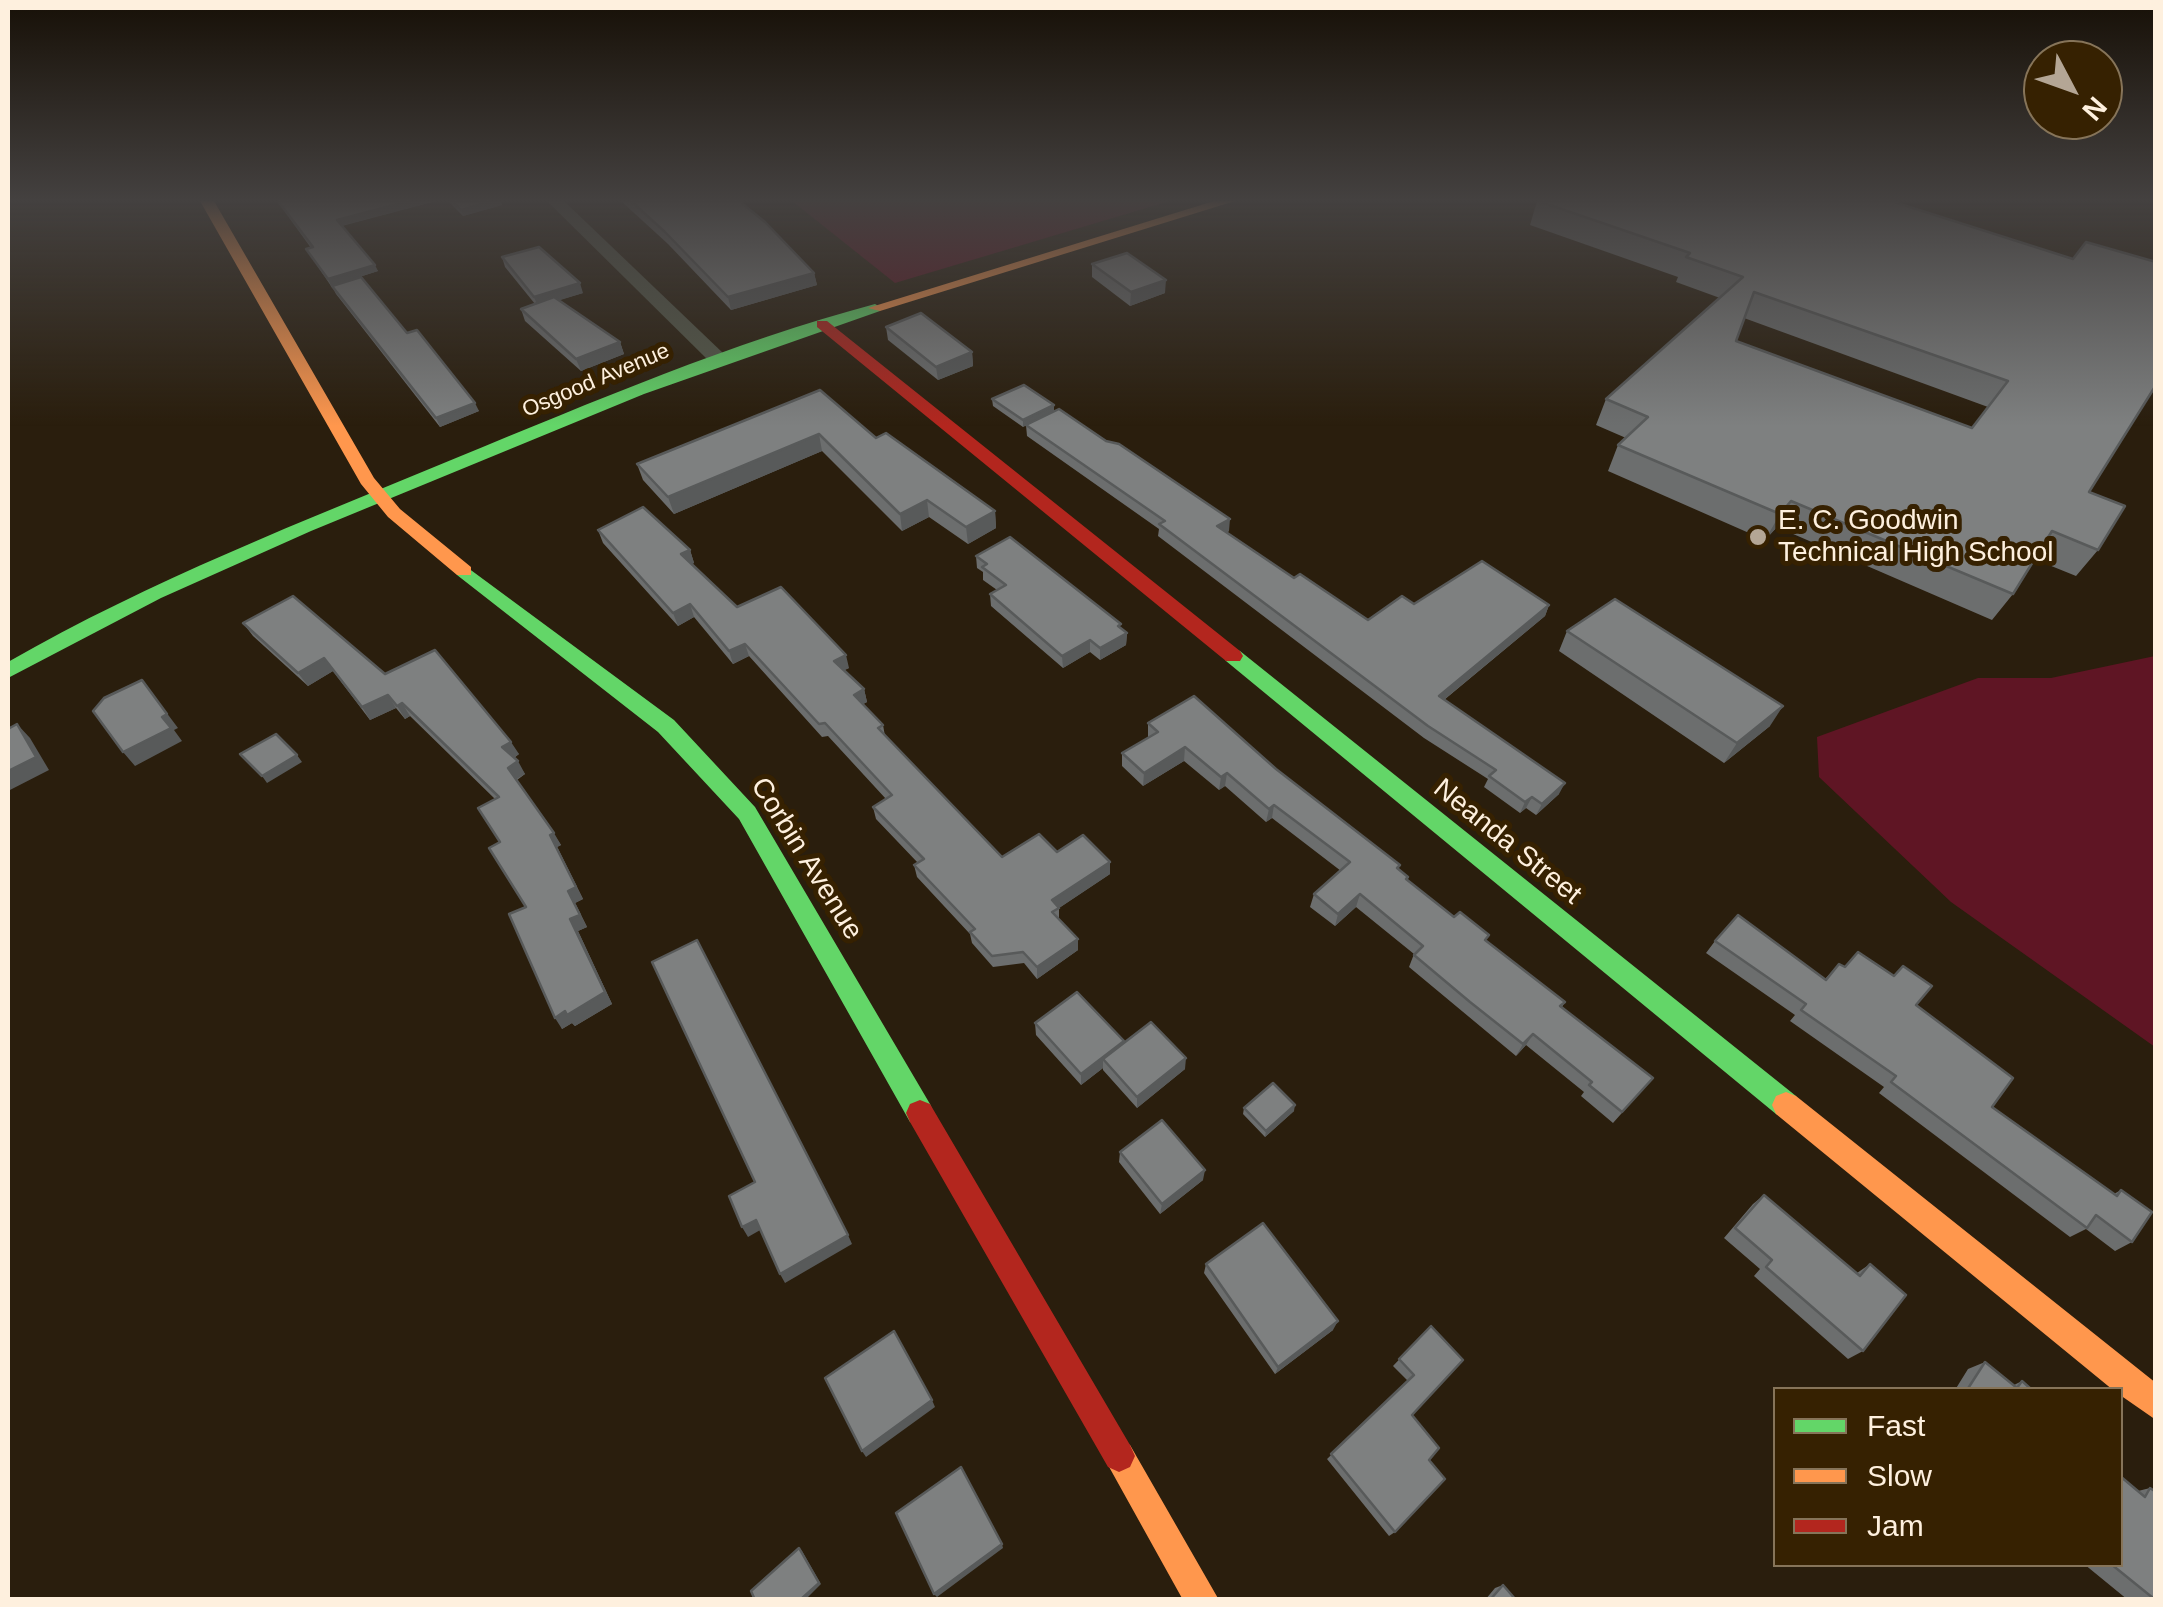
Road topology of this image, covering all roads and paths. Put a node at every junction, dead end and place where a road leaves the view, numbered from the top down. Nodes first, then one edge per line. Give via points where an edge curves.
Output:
1 (250, 276) edge
2 (632, 276) edge
3 (980, 276) edge
4 (822, 324) junction
5 (717, 358) junction
6 (380, 497) junction
7 (8, 671) edge
8 (2156, 1404) edge
9 (1202, 1600) edge

1 - 6 street, Corbin Avenue
2 - 5 street
3 - 4 street, Osgood Avenue
4 - 5 street, Osgood Avenue
4 - 8 street, Neanda Street
5 - 6 street, Osgood Avenue
6 - 7 street, Osgood Avenue via 202,570
6 - 9 street, Corbin Avenue via 412,529 662,720 747,814

